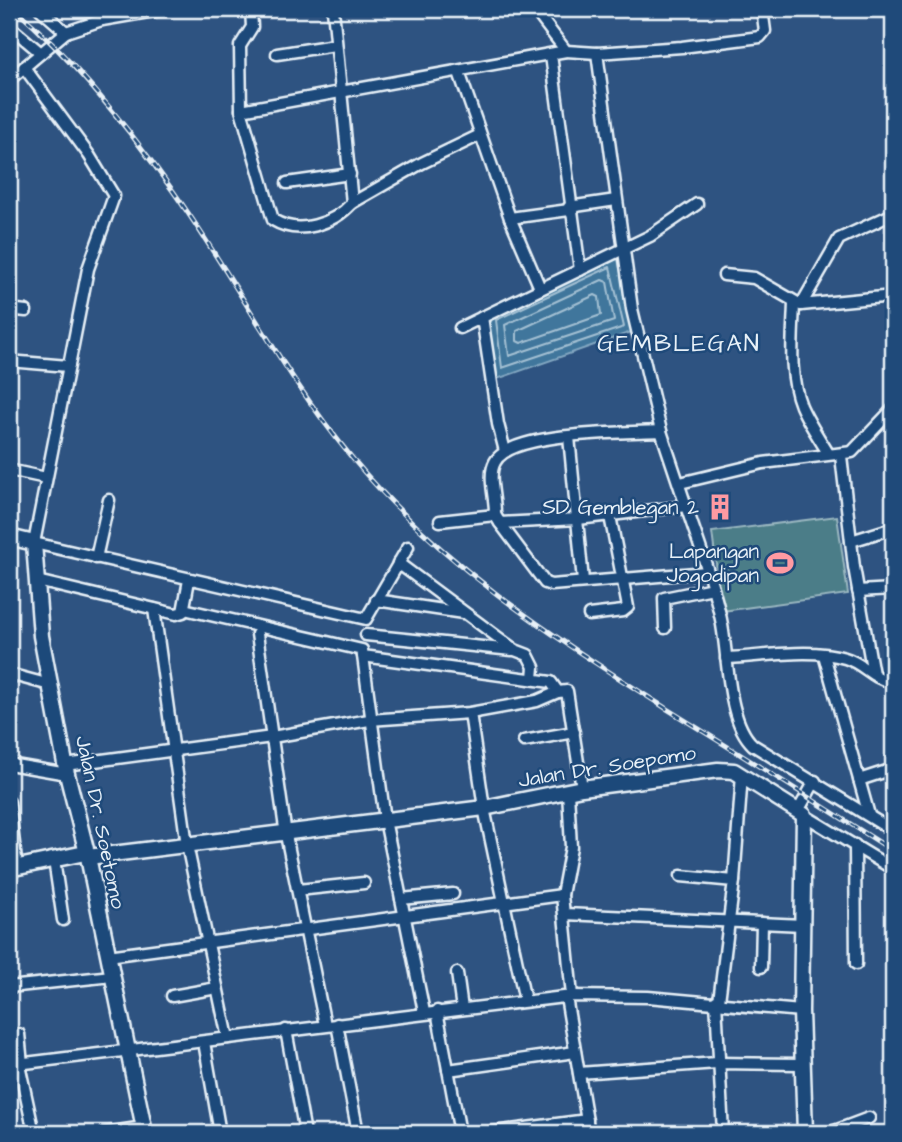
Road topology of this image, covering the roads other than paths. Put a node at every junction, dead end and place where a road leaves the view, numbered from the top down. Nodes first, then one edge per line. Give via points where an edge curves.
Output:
1 (40, 9) edge
2 (159, 9) edge
3 (251, 9) edge
4 (332, 9) edge
5 (534, 9) edge
6 (762, 9) edge
7 (101, 14) edge
8 (9, 26) edge
9 (66, 32) junction
10 (335, 45) junction
11 (566, 51) junction
12 (41, 53) junction
13 (597, 53) junction
14 (277, 54) dead end
15 (551, 55) junction
16 (24, 67) junction
17 (459, 72) junction
18 (9, 80) edge
19 (340, 92) junction
20 (241, 110) junction
21 (481, 135) junction
22 (350, 174) junction
23 (287, 183) dead end
24 (616, 200) junction
25 (352, 203) junction
26 (697, 204) dead end
27 (569, 208) junction
28 (893, 214) edge
29 (510, 218) junction
30 (622, 249) junction
31 (580, 270) junction
32 (724, 275) dead end
33 (540, 289) junction
34 (893, 297) edge
35 (797, 304) junction
36 (9, 309) edge
37 (26, 311) dead end
38 (482, 317) junction
39 (460, 328) dead end
40 (9, 361) edge
41 (68, 366) junction
42 (893, 409) edge
43 (661, 431) junction
44 (569, 437) junction
45 (505, 451) junction
46 (828, 453) junction
47 (841, 456) junction
48 (9, 470) edge
49 (46, 478) junction
50 (680, 483) junction
51 (109, 499) dead end
52 (687, 506) junction
53 (610, 516) junction
54 (498, 519) junction
55 (579, 519) junction
56 (440, 521) dead end
57 (893, 528) edge
58 (9, 537) edge
59 (851, 541) junction
60 (34, 543) junction
61 (408, 547) dead end
62 (96, 558) junction
63 (398, 563) junction
64 (707, 572) junction
65 (622, 578) junction
66 (190, 580) junction
67 (37, 581) junction
68 (583, 581) junction
69 (713, 588) junction
70 (893, 589) edge
71 (858, 592) junction
72 (376, 600) junction
73 (154, 609) junction
74 (184, 609) junction
75 (466, 614) junction
76 (589, 615) dead end
77 (366, 619) junction
78 (665, 628) dead end
79 (257, 634) dead end
80 (366, 635) junction
81 (515, 650) junction
82 (363, 653) junction
83 (824, 655) junction
84 (726, 658) junction
85 (9, 674) edge
86 (873, 674) junction
87 (533, 677) junction
88 (893, 681) edge
89 (50, 685) junction
90 (558, 692) junction
91 (470, 713) junction
92 (369, 720) junction
93 (575, 732) junction
94 (272, 737) junction
95 (524, 741) dead end
96 (172, 748) junction
97 (9, 764) edge
98 (66, 769) junction
99 (893, 769) edge
100 (742, 775) junction
101 (859, 780) junction
102 (815, 781) junction
103 (575, 789) junction
104 (9, 802) edge
105 (484, 808) junction
106 (801, 813) junction
107 (869, 815) junction
108 (385, 820) junction
109 (893, 831) edge
110 (286, 835) junction
111 (187, 845) junction
112 (855, 845) junction
113 (86, 855) junction
114 (54, 860) junction
115 (13, 868) edge
116 (893, 869) edge
117 (681, 876) dead end
118 (734, 881) junction
119 (364, 883) dead end
120 (298, 890) junction
121 (453, 894) dead end
122 (562, 895) junction
123 (401, 899) junction
124 (504, 904) junction
125 (565, 914) junction
126 (404, 916) junction
127 (63, 920) dead end
128 (730, 920) junction
129 (762, 923) junction
130 (803, 925) junction
131 (306, 928) junction
132 (208, 943) junction
133 (108, 956) junction
134 (856, 964) dead end
135 (761, 967) dead end
136 (457, 973) dead end
137 (112, 976) junction
138 (9, 987) edge
139 (218, 988) junction
140 (172, 996) dead end
141 (569, 997) junction
142 (525, 1001) junction
143 (717, 1001) junction
144 (462, 1009) junction
145 (801, 1011) junction
146 (425, 1012) junction
147 (437, 1012) junction
148 (337, 1024) junction
149 (325, 1025) junction
150 (286, 1030) junction
151 (19, 1034) dead end
152 (228, 1038) junction
153 (204, 1042) junction
154 (129, 1051) junction
155 (575, 1052) junction
156 (717, 1063) junction
157 (801, 1064) junction
158 (17, 1065) edge
159 (448, 1070) junction
160 (579, 1073) junction
161 (869, 1118) dead end
162 (587, 1120) junction
163 (145, 1130) edge
164 (514, 1132) edge
165 (34, 1133) edge
166 (106, 1133) edge
167 (220, 1133) edge
168 (305, 1133) edge
169 (358, 1133) edge
170 (460, 1133) edge
171 (486, 1133) edge
172 (589, 1133) edge
173 (723, 1133) edge
174 (801, 1133) edge
175 (830, 1133) edge

1 - 9 street
2 - 7 street
3 - 20 street via 252,27 240,46
4 - 10 street
5 - 11 street
6 - 13 street via 765,31 760,37
7 - 9 street
8 - 12 street
9 - 12 street
10 - 14 street
10 - 19 street
11 - 13 street
11 - 15 street
12 - 16 street
13 - 24 street
15 - 17 street
15 - 27 street
16 - 18 street
16 - 41 street via 114,195 88,270
17 - 19 street
17 - 21 street
19 - 20 street
19 - 22 street
20 - 25 street via 273,220 293,229 334,219
21 - 25 street
21 - 29 street
22 - 23 street
22 - 25 street
24 - 27 street
24 - 30 street
26 - 30 street
27 - 29 street
27 - 31 street
28 - 35 street via 839,239
29 - 33 street
30 - 31 street
30 - 43 street
31 - 33 street
32 - 35 street via 754,278
33 - 38 street
34 - 35 street
35 - 46 street via 792,351 796,387
36 - 37 street
38 - 39 street
38 - 45 street
40 - 41 street
41 - 49 street
42 - 47 street via 863,444
43 - 44 street
43 - 50 street
44 - 45 street via 531,440
44 - 55 street
45 - 54 street via 493,464
46 - 47 street
46 - 50 street
47 - 59 street
48 - 49 street
49 - 60 street
50 - 52 street
51 - 62 street
52 - 53 street
52 - 64 street
53 - 55 street
53 - 65 street
54 - 55 street
54 - 56 street
54 - 68 street via 545,583
55 - 68 street
57 - 59 street
58 - 60 street
59 - 71 street
60 - 62 street
60 - 67 street, Jalan Dr. Soetomo
61 - 63 street
62 - 66 street
63 - 72 street
63 - 75 street
64 - 65 street
64 - 69 street
65 - 68 street
65 - 76 street via 627,610
66 - 74 street
66 - 77 street
67 - 73 street
67 - 89 street, Jalan Dr. Soetomo
69 - 78 street via 664,598
69 - 84 street
70 - 71 street
71 - 86 street
72 - 75 street
72 - 77 street
73 - 74 street via 179,614
73 - 96 street
74 - 82 street
75 - 81 street
77 - 80 street
79 - 94 street
80 - 81 street
80 - 82 street
81 - 87 street via 531,658
82 - 87 street
82 - 92 street
83 - 84 street
83 - 86 street via 853,660
83 - 101 street
84 - 102 street via 748,740
85 - 89 street
86 - 88 street
87 - 90 street via 551,682
89 - 98 street, Jalan Dr. Soetomo
90 - 91 street via 537,701
90 - 93 street via 567,691
91 - 92 street
91 - 105 street
92 - 94 street
92 - 108 street
93 - 95 street
93 - 103 street
94 - 96 street
94 - 110 street
96 - 98 street
96 - 111 street
97 - 98 street
98 - 113 street, Jalan Dr. Soetomo
99 - 101 street
100 - 103 street, Jalan Dr. Soepomo via 718,770
100 - 106 street, Jalan Dr. Soepomo
100 - 118 street
101 - 107 street
102 - 106 street
102 - 107 street
103 - 105 street, Jalan Dr. Soepomo
103 - 122 street
104 - 115 street
105 - 108 street, Jalan Dr. Soepomo
105 - 124 street
106 - 112 street
106 - 130 street
107 - 109 street
108 - 110 street, Jalan Dr. Soepomo
108 - 123 street
110 - 111 street, Jalan Dr. Soepomo
110 - 120 street
111 - 113 street, Jalan Dr. Soepomo
111 - 132 street
112 - 116 street
112 - 134 street
113 - 114 street, Jalan Dr. Soepomo
113 - 133 street, Jalan Dr. Soetomo
114 - 115 street, Jalan Dr. Soepomo
114 - 127 street
117 - 118 street
118 - 128 street
119 - 120 street
120 - 131 street
121 - 123 street
122 - 124 street
122 - 125 street
123 - 126 street
124 - 126 street
124 - 142 street
125 - 128 street
125 - 141 street
126 - 131 street
126 - 146 street
128 - 129 street
128 - 143 street
129 - 130 street
129 - 135 street
130 - 145 street
131 - 132 street
131 - 149 street
132 - 133 street
132 - 139 street
133 - 137 street, Jalan Dr. Soetomo
136 - 144 street
137 - 138 street
137 - 154 street, Jalan Dr. Soetomo
139 - 140 street
139 - 152 street
141 - 142 street
141 - 143 street
141 - 155 street
142 - 144 street
143 - 145 street
143 - 156 street
144 - 147 street
145 - 157 street
146 - 147 street
146 - 148 street
147 - 159 street
148 - 149 street
148 - 169 street
149 - 150 street
150 - 152 street
150 - 168 street
151 - 158 street
152 - 153 street
153 - 154 street
153 - 167 street
154 - 158 street
154 - 163 street, Jalan Dr. Soetomo
155 - 159 street
155 - 160 street
156 - 157 street
156 - 160 street
156 - 173 street
157 - 174 street
158 - 165 street
159 - 170 street
160 - 162 street
161 - 175 street
162 - 164 street
162 - 172 street
163 - 166 street
164 - 171 street

